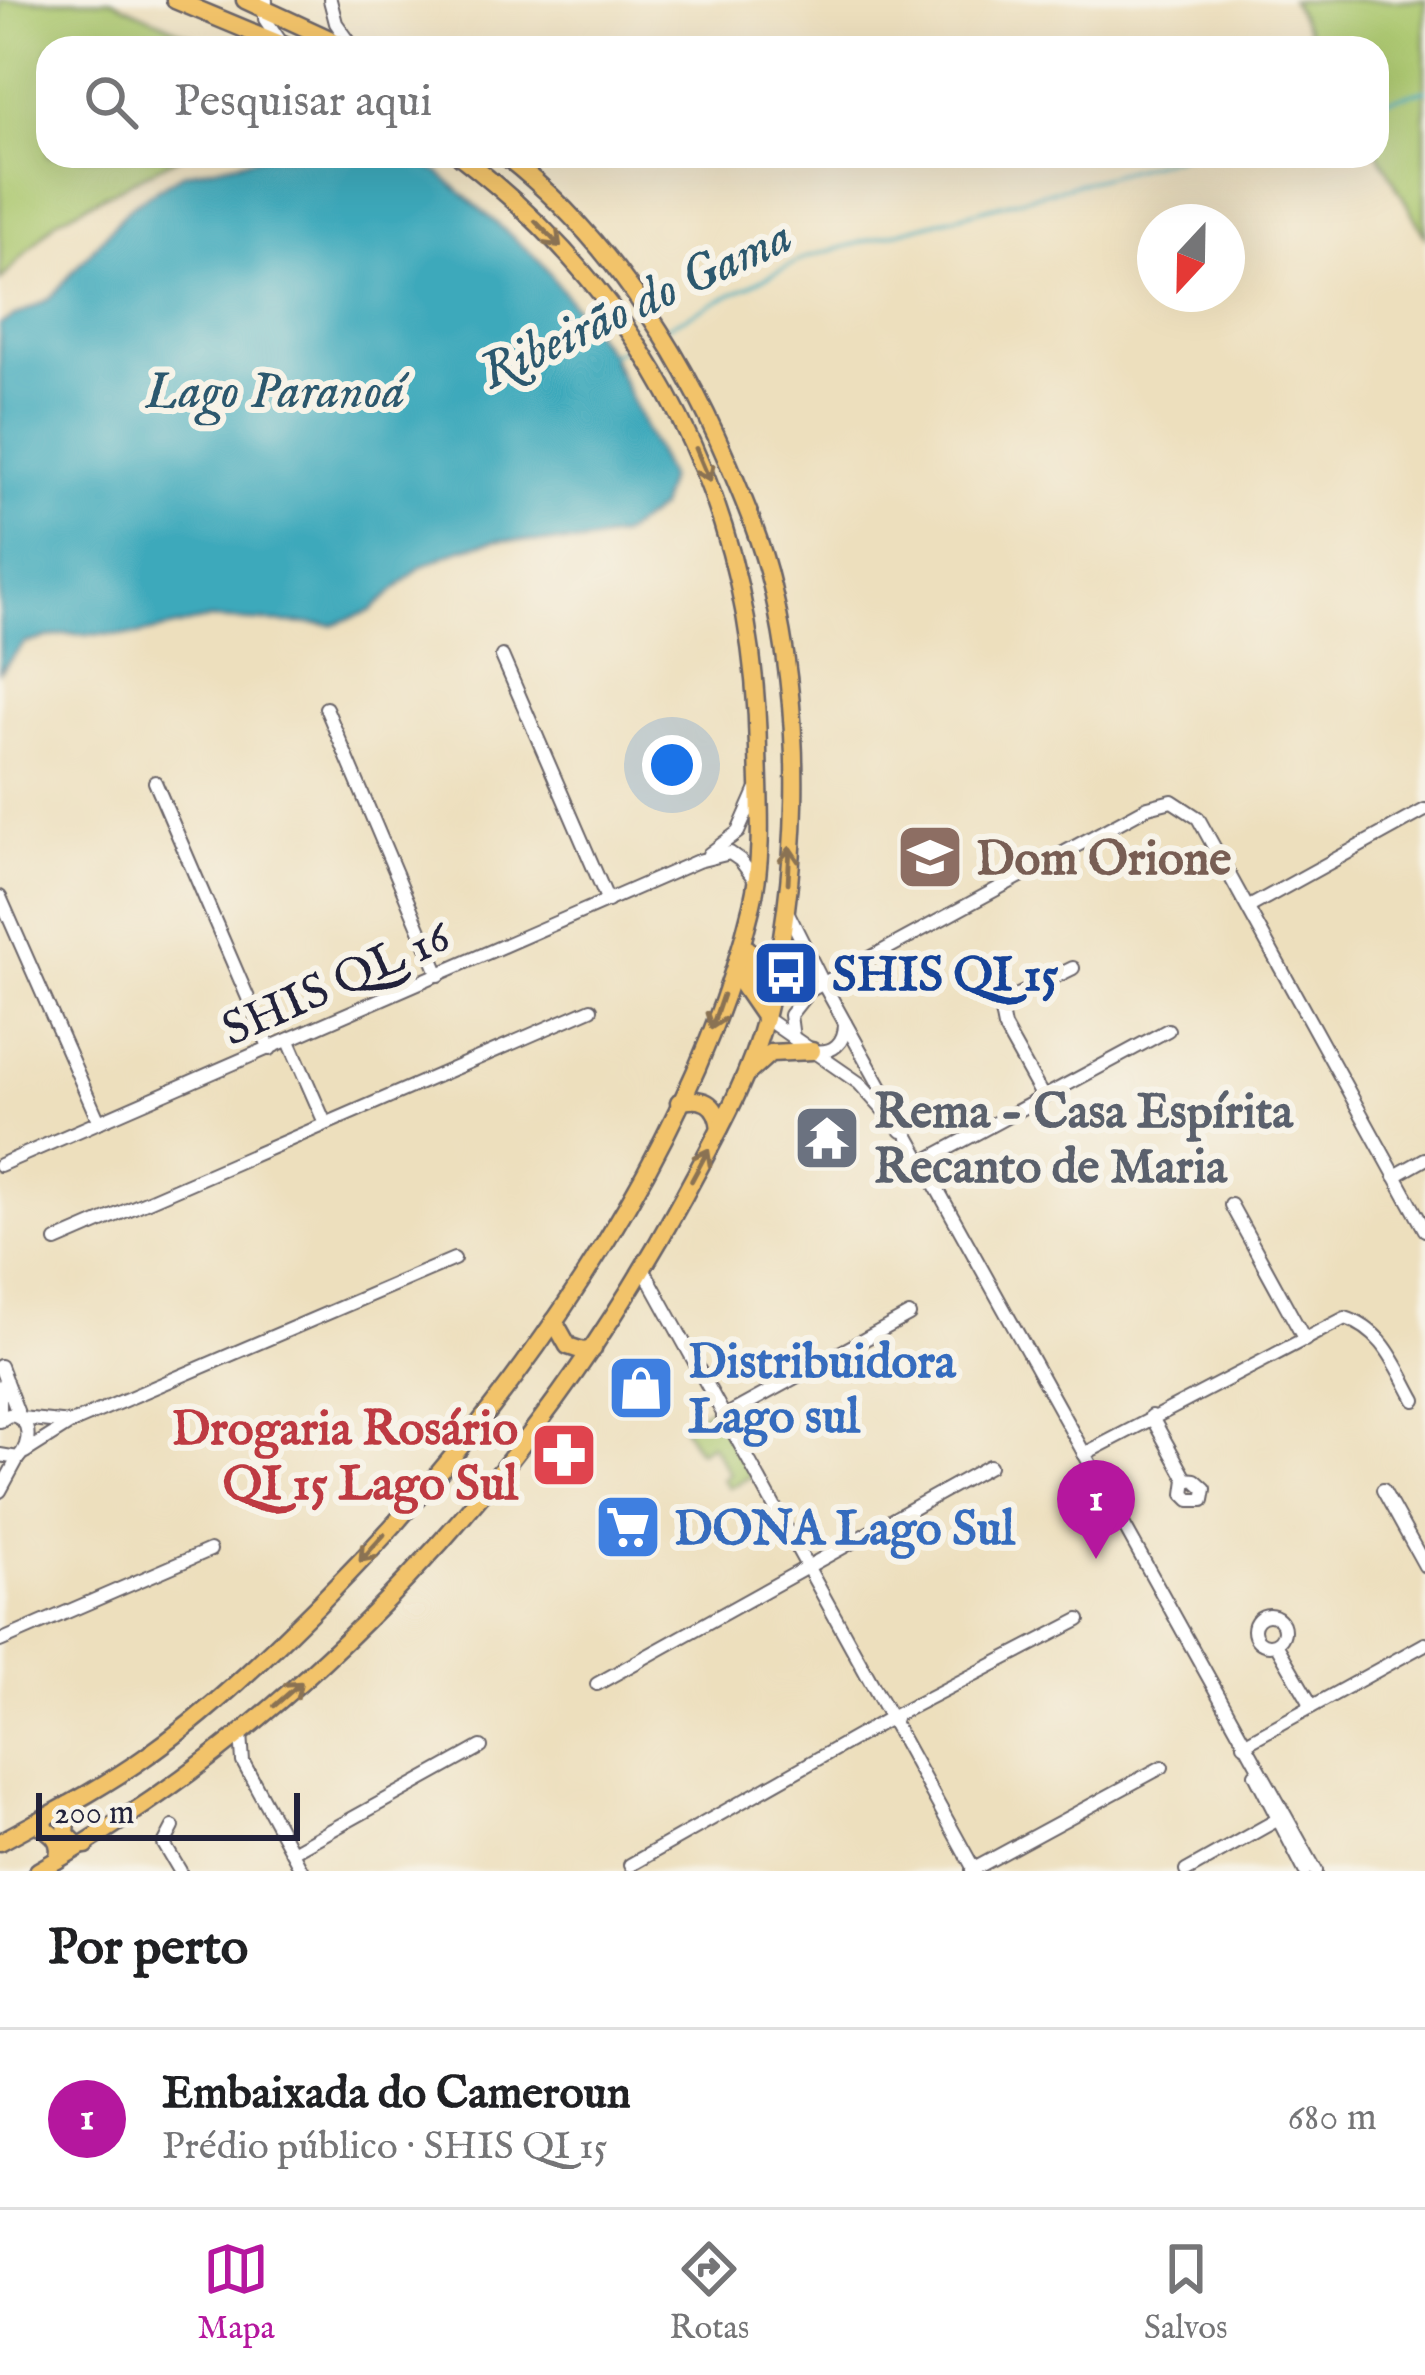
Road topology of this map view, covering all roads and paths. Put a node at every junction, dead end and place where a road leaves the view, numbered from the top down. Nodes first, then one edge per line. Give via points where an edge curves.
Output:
1 (175, 0) edge
2 (330, 0) edge
3 (258, 2) edge
4 (262, 36) edge
5 (276, 36) edge
6 (327, 36) edge
7 (344, 36) edge
8 (474, 168) edge
9 (521, 168) edge
10 (502, 656) dead end
11 (758, 693) junction
12 (790, 693) junction
13 (326, 708) dead end
14 (155, 782) dead end
15 (759, 782) junction
16 (1425, 810) edge
17 (698, 861) junction
18 (755, 880) junction
19 (0, 896) edge
20 (608, 901) junction
21 (753, 901) junction
22 (1250, 908) junction
23 (787, 910) junction
24 (1073, 968) dead end
25 (439, 975) junction
26 (824, 985) junction
27 (591, 1009) dead end
28 (765, 1018) junction
29 (844, 1018) junction
30 (1168, 1030) dead end
31 (793, 1038) junction
32 (289, 1041) junction
33 (270, 1049) junction
34 (812, 1051) junction
35 (739, 1088) junction
36 (1043, 1097) junction
37 (679, 1102) junction
38 (99, 1122) junction
39 (325, 1123) junction
40 (720, 1129) junction
41 (923, 1157) junction
42 (1425, 1159) edge
43 (0, 1165) edge
44 (1395, 1176) junction
45 (1231, 1204) dead end
46 (1425, 1230) edge
47 (56, 1241) dead end
48 (454, 1259) dead end
49 (644, 1270) junction
50 (631, 1290) junction
51 (656, 1294) junction
52 (909, 1315) dead end
53 (554, 1321) junction
54 (1305, 1340) junction
55 (593, 1348) junction
56 (0, 1366) edge
57 (0, 1386) edge
58 (1415, 1400) dead end
59 (1151, 1416) junction
60 (20, 1417) junction
61 (723, 1418) junction
62 (0, 1419) edge
63 (71, 1423) junction
64 (1084, 1454) junction
65 (0, 1455) edge
66 (21, 1455) junction
67 (989, 1466) dead end
68 (1186, 1478) dead end
69 (1383, 1490) dead end
70 (0, 1491) edge
71 (210, 1550) dead end
72 (808, 1566) junction
73 (1425, 1566) edge
74 (1079, 1620) dead end
75 (0, 1641) edge
76 (1276, 1644) dead end
77 (1425, 1644) edge
78 (597, 1684) dead end
79 (1312, 1706) junction
80 (890, 1718) junction
81 (241, 1733) junction
82 (481, 1747) dead end
83 (1245, 1747) junction
84 (217, 1753) junction
85 (243, 1762) junction
86 (1162, 1767) dead end
87 (68, 1805) junction
88 (1281, 1818) junction
89 (35, 1823) junction
90 (173, 1827) dead end
91 (0, 1842) edge
92 (86, 1845) junction
93 (292, 1852) junction
94 (57, 1860) junction
95 (630, 1865) dead end
96 (1207, 1866) edge
97 (973, 1870) edge
98 (38, 1871) edge
99 (180, 1871) edge
100 (302, 1871) edge
101 (1186, 1871) edge
102 (1305, 1871) edge
103 (1316, 1871) edge

1 - 4 main road
2 - 7 street
3 - 5 street
3 - 6 main road
8 -> 11 main road via 543,228 649,361 716,499 741,586
9 - 12 main road via 602,250 709,418 772,587
10 - 20 street
11 - 12 main road via 770,682
11 - 15 main road
23 -> 12 main road
13 - 25 street
14 - 33 street
15 - 17 street, SHIS QL 16 via 738,832
15 - 18 main road
16 - 22 street
17 - 18 street via 732,854
17 - 20 street, SHIS QL 16
18 - 21 main road
19 - 38 street
20 - 25 street, SHIS QL 16
21 - 28 main road via 742,977
21 -> 37 main road
22 - 26 street via 1198,818 1166,801
22 - 44 street
23 - 26 street
23 - 28 main road
24 - 36 street via 1010,999 1001,1012
25 - 32 street, SHIS QL 16
26 - 29 street
26 - 31 street via 794,1006
27 - 39 street
28 - 31 street
28 - 35 main road
29 - 34 street via 837,1046
29 - 41 street
30 - 36 street
31 - 34 street
32 - 33 street, SHIS QL 16
32 - 39 street
33 - 38 street, SHIS QL 16
34 - 35 main road via 770,1053
34 - 41 street via 859,1083
35 - 40 main road
36 - 41 street
37 - 40 main road via 712,1105
37 - 53 main road
38 - 43 street, SHIS QL 16
39 - 47 street
49 -> 40 main road
41 - 64 street
42 - 44 street
44 - 46 street
45 - 54 street
48 - 63 street
49 - 50 main road
49 - 51 street
50 - 51 street
50 - 55 main road
51 - 61 street
52 - 61 street
53 - 55 main road via 568,1346
53 -> 87 main road via 461,1449 248,1676 145,1758
54 - 58 street via 1345,1318 1367,1325
54 - 59 street
81 -> 55 main road via 413,1572
56 - 60 street
57 - 62 street
59 - 64 street
59 - 68 street
60 - 62 street
60 - 63 street
60 - 66 street via 28,1438
61 - 72 street
63 - 66 street
64 - 83 street
65 - 66 street
66 - 70 street
67 - 72 street
69 - 73 street
71 - 75 street
72 - 78 street
72 - 80 street
74 - 80 street
76 - 79 street
77 - 79 street
79 - 83 street
80 - 95 street
80 - 97 street
81 - 84 main road
81 - 85 street
82 - 93 street
83 - 88 street
84 - 85 street
84 - 92 main road
85 - 93 street
86 - 97 street
87 - 89 main road
87 - 92 main road via 66,1834
88 - 96 street
88 - 102 street
88 - 103 street
89 - 91 main road
89 - 94 main road via 55,1837
90 - 99 street via 164,1844
92 - 94 main road
93 - 100 street
94 - 98 main road
96 - 101 street

